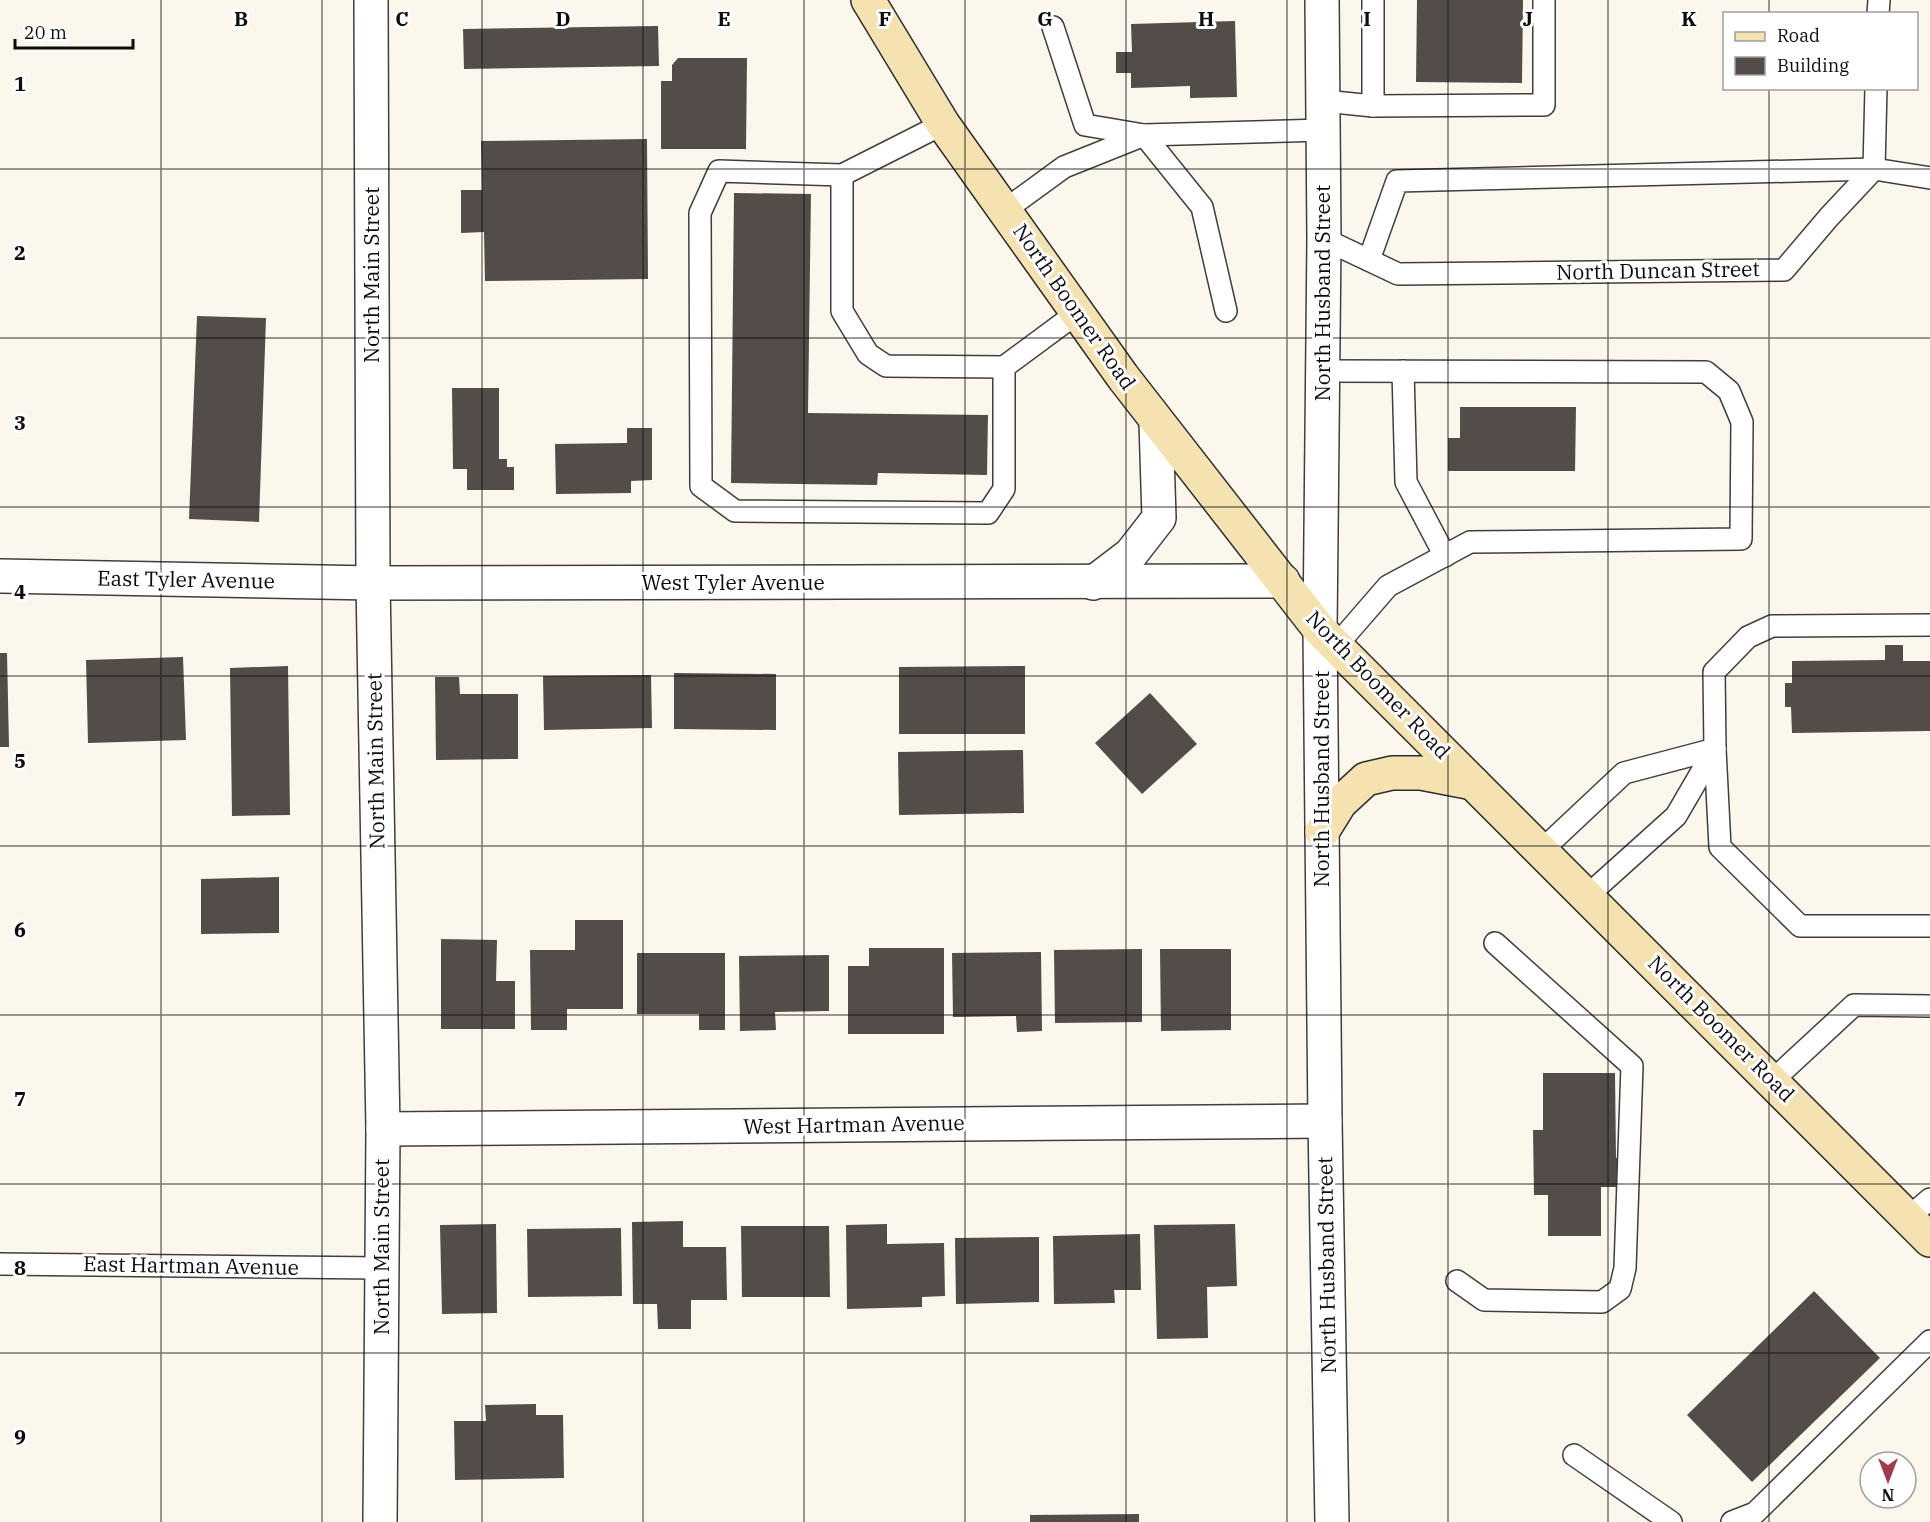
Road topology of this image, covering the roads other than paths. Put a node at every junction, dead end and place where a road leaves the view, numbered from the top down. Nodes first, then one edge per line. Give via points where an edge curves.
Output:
1 (371, 0) edge
2 (868, 0) edge
3 (1322, 0) edge
4 (1372, 0) edge
5 (1544, 0) edge
6 (1053, 27) dead end
7 (1876, 90) edge
8 (1373, 106) junction
9 (1324, 116) junction
10 (943, 124) junction
11 (1144, 135) junction
12 (1874, 170) junction
13 (842, 175) junction
14 (1930, 178) edge
15 (1005, 210) junction
16 (1324, 239) junction
17 (1369, 260) junction
18 (1226, 311) dead end
19 (1077, 313) junction
20 (1004, 367) junction
21 (1323, 371) junction
22 (1403, 371) junction
23 (1156, 422) junction
24 (1445, 556) junction
25 (0, 576) edge
26 (1283, 581) junction
27 (373, 583) junction
28 (1093, 583) junction
29 (1930, 625) edge
30 (1930, 636) edge
31 (1328, 638) junction
32 (1748, 638) junction
33 (1715, 749) junction
34 (1473, 783) junction
35 (1322, 832) junction
36 (1541, 850) junction
37 (1587, 896) junction
38 (1930, 926) edge
39 (1495, 943) dead end
40 (1930, 1006) edge
41 (1772, 1081) junction
42 (1324, 1120) junction
43 (383, 1129) junction
44 (1923, 1219) edge
45 (0, 1264) edge
46 (382, 1268) junction
47 (1457, 1281) dead end
48 (1930, 1341) edge
49 (1574, 1455) dead end
50 (380, 1522) edge
51 (1332, 1522) edge
52 (1671, 1522) edge
53 (1732, 1522) edge

1 - 27 street, North Main Street
2 - 10 main road, North Boomer Road
3 - 9 street, North Husband Street
4 - 8 lane
5 - 8 lane via 1544,105
6 - 11 lane via 1085,125
7 - 12 lane
8 - 9 lane
9 - 11 lane
9 - 16 street, North Husband Street
10 - 13 lane
10 - 15 main road, North Boomer Road
11 - 15 lane via 1064,168
11 - 18 lane via 1202,207
12 - 14 lane
12 - 17 lane, North Duncan Street via 1784,270 1398,274
12 - 17 lane via 1397,181
13 - 20 lane via 842,311 868,354 885,366
13 - 20 lane via 719,171 700,213 701,486 735,511 988,513 1004,489
15 - 19 main road, North Boomer Road
16 - 17 lane, North Duncan Street
16 - 21 street, North Husband Street
19 - 20 lane
19 - 23 main road, North Boomer Road
21 - 22 lane
21 - 31 street, North Husband Street
22 - 24 lane via 1406,482
22 - 24 lane via 1706,372 1729,391 1742,422 1741,539 1470,542
23 - 26 main road, North Boomer Road
23 - 28 street via 1159,518 1131,554
24 - 31 lane via 1388,586
25 - 27 street, East Tyler Avenue
26 - 28 street, West Tyler Avenue
26 - 31 main road, North Boomer Road
27 - 28 street, West Tyler Avenue
27 - 43 street, North Main Street
29 - 32 lane via 1772,626
30 - 32 lane
31 - 34 main road, North Boomer Road
31 - 35 street, North Husband Street
32 - 33 lane via 1714,672
33 - 36 lane via 1624,773
33 - 37 lane via 1676,816
33 - 38 lane via 1720,847 1800,926
34 - 35 main road via 1420,773 1392,773 1366,779 1341,803
34 - 36 main road, North Boomer Road
35 - 42 street, North Husband Street
36 - 37 main road, North Boomer Road
37 - 41 main road, North Boomer Road
39 - 47 lane via 1632,1066 1625,1268 1620,1288 1602,1302 1484,1300
40 - 41 lane via 1854,1005
41 - 44 main road, North Boomer Road
42 - 43 street, West Hartman Avenue
42 - 51 street, North Husband Street
43 - 46 street, North Main Street
45 - 46 lane, East Hartman Avenue
46 - 50 street, North Main Street
48 - 53 lane via 1755,1513
49 - 52 lane

